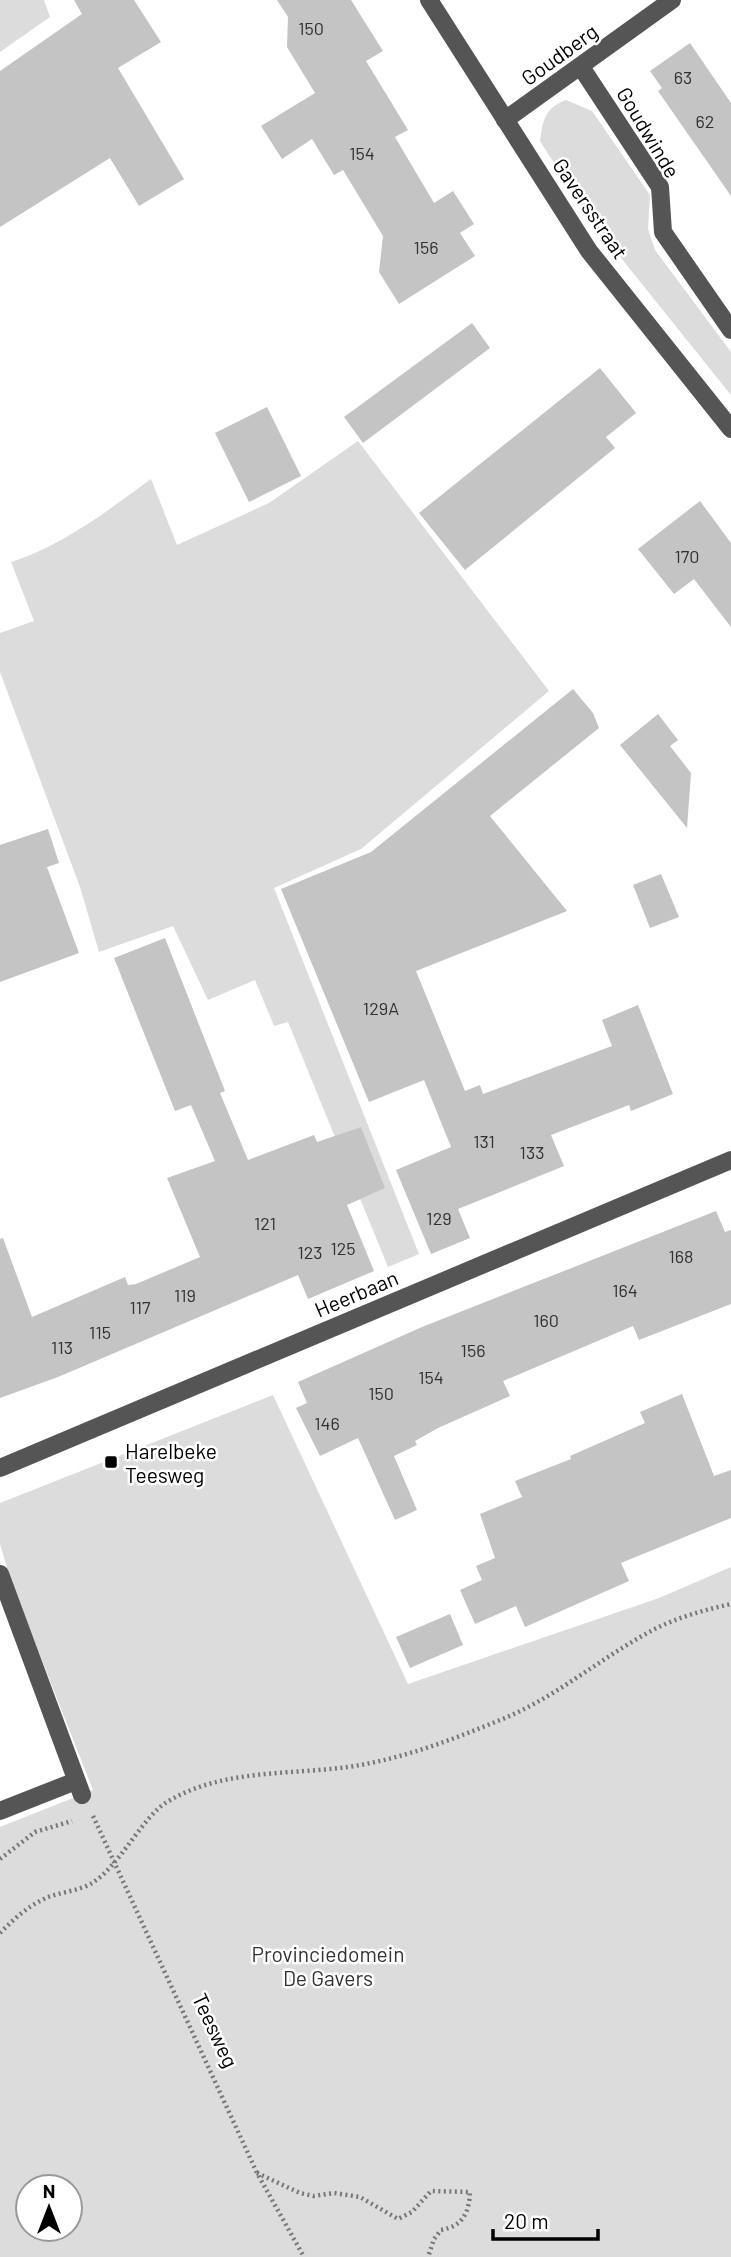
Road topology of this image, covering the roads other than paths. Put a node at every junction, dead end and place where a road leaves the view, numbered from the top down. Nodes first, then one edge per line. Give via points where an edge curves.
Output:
1 (429, 0) edge
2 (672, 0) edge
3 (581, 67) junction
4 (505, 120) junction
5 (731, 330) edge
6 (731, 429) edge
7 (731, 1160) edge
8 (0, 1468) edge
9 (0, 1574) edge
10 (0, 1811) edge

1 - 4 street, Gaversstraat
2 - 3 street, Goudberg
3 - 4 street, Goudberg
3 - 5 street, Goudwinde via 660,187 663,232
4 - 6 street, Gaversstraat via 589,251
7 - 8 street, Heerbaan
9 - 10 street via 79,1788

